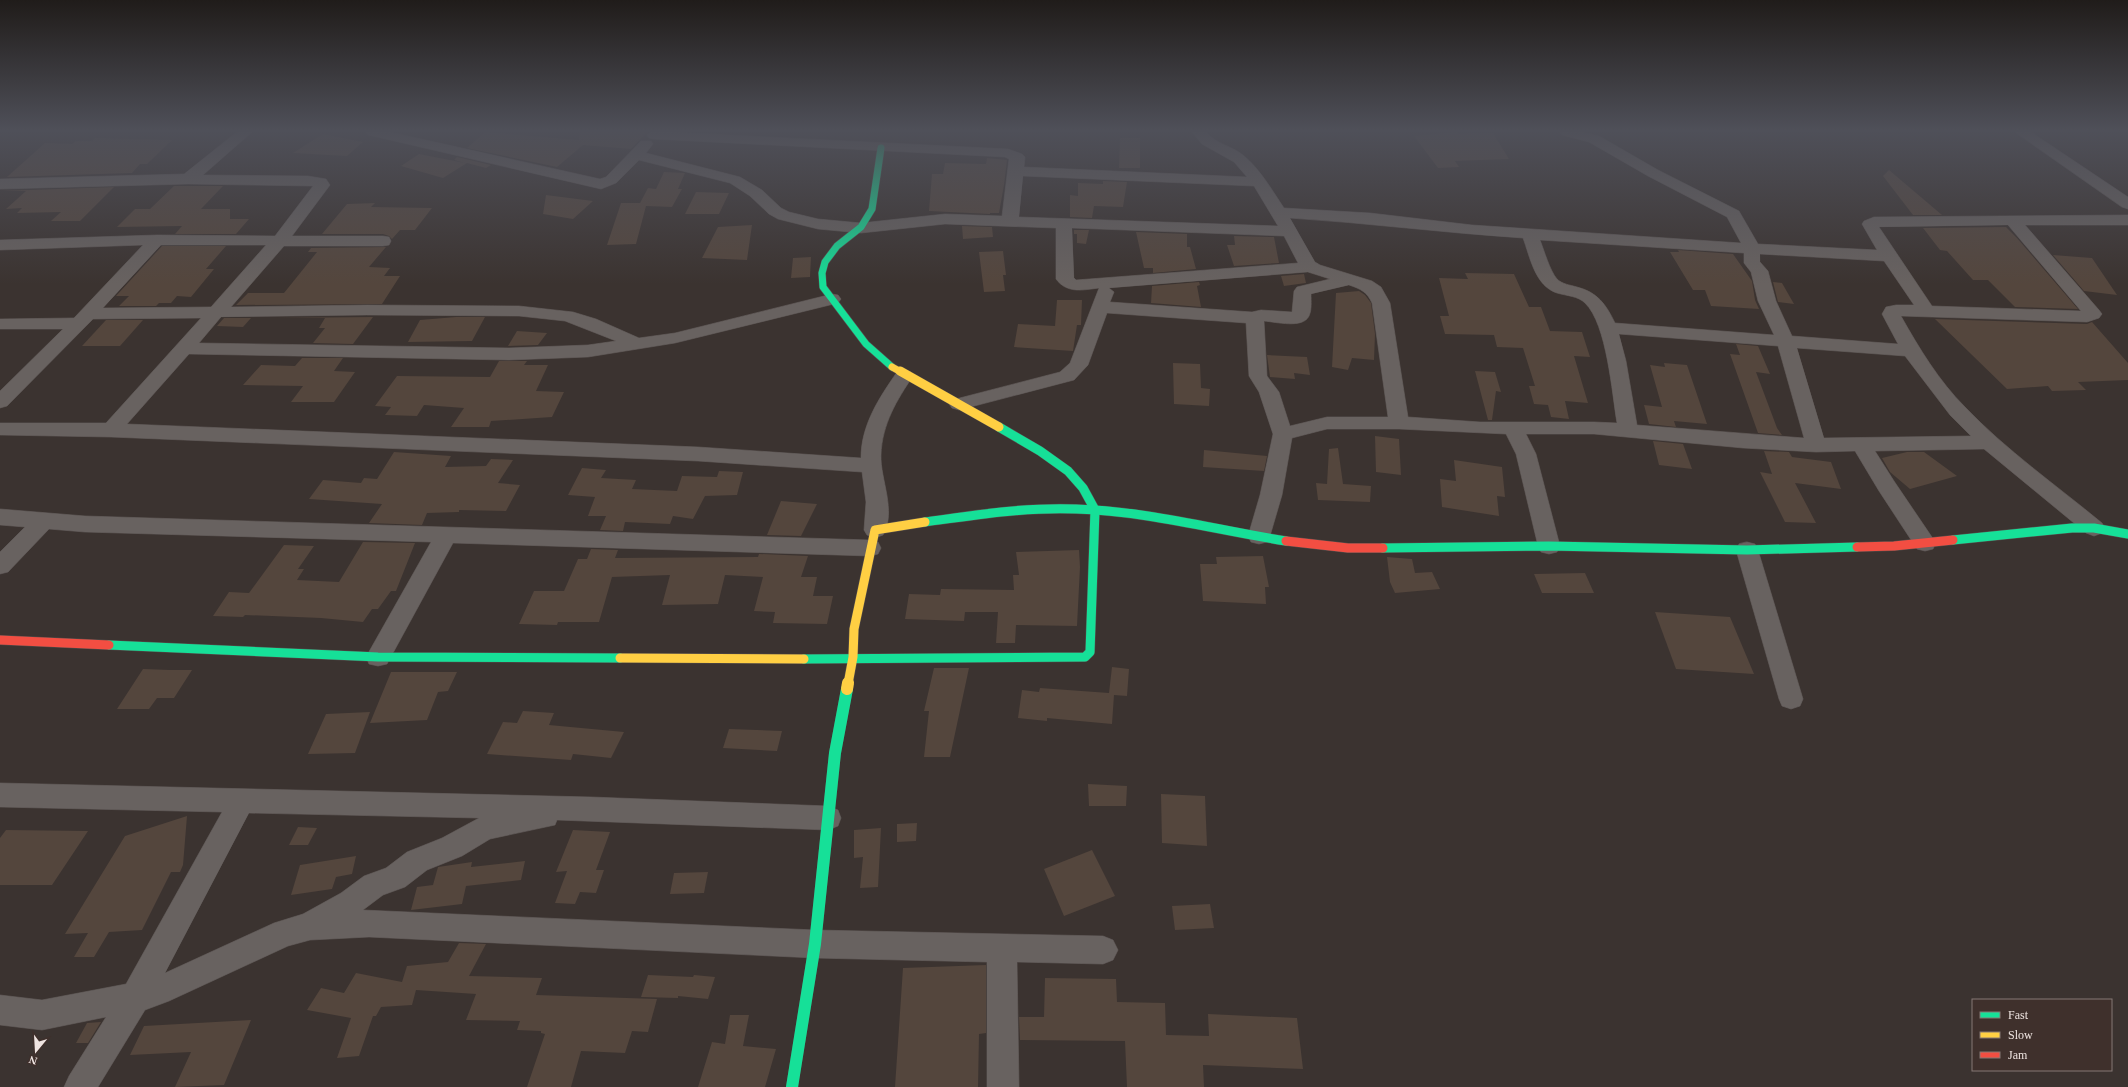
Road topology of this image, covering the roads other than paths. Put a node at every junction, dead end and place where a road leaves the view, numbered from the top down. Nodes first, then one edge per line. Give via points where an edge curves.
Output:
1 (1258, 182) edge
2 (48, 183) edge
3 (320, 183) edge
4 (739, 183) edge
5 (877, 183) edge
6 (1015, 183) edge
7 (1673, 183) edge
8 (2097, 183) edge
9 (0, 184) edge
10 (2128, 204) edge
11 (1278, 212) junction
12 (2128, 220) edge
13 (1010, 221) junction
14 (2013, 221) junction
15 (1064, 222) junction
16 (861, 228) junction
17 (1290, 232) junction
18 (1528, 234) junction
19 (157, 240) junction
20 (281, 240) junction
21 (383, 241) dead end
22 (0, 244) edge
23 (1752, 249) junction
24 (1890, 256) junction
25 (1311, 267) junction
26 (1351, 280) junction
27 (1108, 281) junction
28 (832, 299) junction
29 (1100, 307) junction
30 (1926, 310) junction
31 (217, 313) junction
32 (83, 318) junction
33 (1255, 318) junction
34 (0, 324) edge
35 (1609, 328) junction
36 (1785, 340) junction
37 (639, 345) junction
38 (184, 348) junction
39 (1911, 351) junction
40 (904, 376) junction
41 (0, 402) edge
42 (959, 404) junction
43 (1399, 423) junction
44 (1514, 428) junction
45 (0, 429) edge
46 (111, 430) junction
47 (1628, 430) junction
48 (1283, 434) junction
49 (1989, 442) junction
50 (1816, 445) junction
51 (1862, 445) junction
52 (873, 466) junction
53 (1095, 510) junction
54 (0, 517) edge
55 (45, 520) junction
56 (2094, 528) junction
57 (2128, 534) edge
58 (446, 535) junction
59 (1259, 536) junction
60 (873, 539) junction
61 (1925, 544) junction
62 (1549, 546) junction
63 (1747, 550) junction
64 (0, 566) edge
65 (0, 640) edge
66 (378, 657) junction
67 (852, 657) junction
68 (1791, 699) dead end
69 (0, 795) edge
70 (241, 802) junction
71 (592, 809) junction
72 (828, 818) junction
73 (310, 926) junction
74 (815, 944) junction
75 (1002, 949) junction
76 (1103, 950) dead end
77 (135, 998) junction
78 (0, 1010) edge
79 (80, 1087) edge
80 (792, 1087) edge
81 (1003, 1087) edge

1 - 11 street
2 - 9 street
3 - 20 street via 322,186
4 - 16 street via 784,216 818,224
5 - 16 street via 875,200
6 - 13 street
7 - 23 street via 1733,214
8 - 10 street
11 - 17 street
11 - 18 street via 1370,218
12 - 14 street
13 - 15 street
13 - 16 street via 945,219
14 - 24 street via 1870,224 1870,228
14 - 30 street via 2093,314 2087,317
15 - 17 street
15 - 27 street via 1065,279 1076,285
16 - 28 street via 838,244 827,256 822,267 820,277 823,287
17 - 25 street
18 - 23 street
18 - 35 street via 1553,286 1588,297
19 - 20 street
19 - 22 street
19 - 32 street
20 - 21 street
20 - 31 street
23 - 24 street
23 - 36 street via 1752,263 1759,271 1767,301
24 - 30 street
25 - 26 street
25 - 27 street
26 - 33 street via 1304,291 1301,315 1298,318 1261,315
26 - 43 street via 1366,285 1375,292 1381,303
27 - 29 street
28 - 37 street via 716,329
28 - 40 street via 866,344
29 - 33 street
29 - 42 street via 1079,365 1073,372 1067,376
30 - 39 street via 1892,311 1893,319
31 - 32 street
31 - 37 street via 367,310 519,311 567,316 590,323
31 - 38 street
32 - 34 street
32 - 41 street
33 - 48 street via 1258,376 1269,392
35 - 36 street
35 - 47 street
36 - 39 street
36 - 50 street
37 - 38 street via 588,351 516,354
38 - 46 street
39 - 49 street via 1948,401
40 - 42 street
40 - 52 street via 876,423 871,455
42 - 53 street via 1050,457 1080,481 1089,494
43 - 44 street
43 - 48 street via 1327,423
44 - 47 street
44 - 62 street via 1526,454
45 - 46 street
46 - 52 street via 698,454
47 - 50 street
48 - 59 street via 1271,495
49 - 51 street
49 - 56 street
50 - 51 street
51 - 61 street
52 - 60 street via 877,503
53 - 59 street via 1173,520
53 - 60 street via 1055,509 955,517
53 - 67 street via 1090,652 1085,657
54 - 55 street
55 - 58 street via 93,524
55 - 64 street
56 - 57 street
56 - 61 street via 2072,528
58 - 60 street
58 - 66 street
59 - 62 street via 1318,546 1348,548
60 - 67 street via 854,629
61 - 63 street
62 - 63 street
63 - 68 street
65 - 66 street
66 - 67 street
67 - 72 street via 835,753
69 - 70 street
70 - 71 street
70 - 77 street
71 - 72 street
71 - 73 street via 485,828 452,848 417,861 395,878 374,885
72 - 74 street
73 - 74 street via 369,923
73 - 77 street via 284,933 158,991
74 - 75 street
74 - 80 street
75 - 76 street
75 - 81 street
77 - 78 street via 42,1015
77 - 79 street

